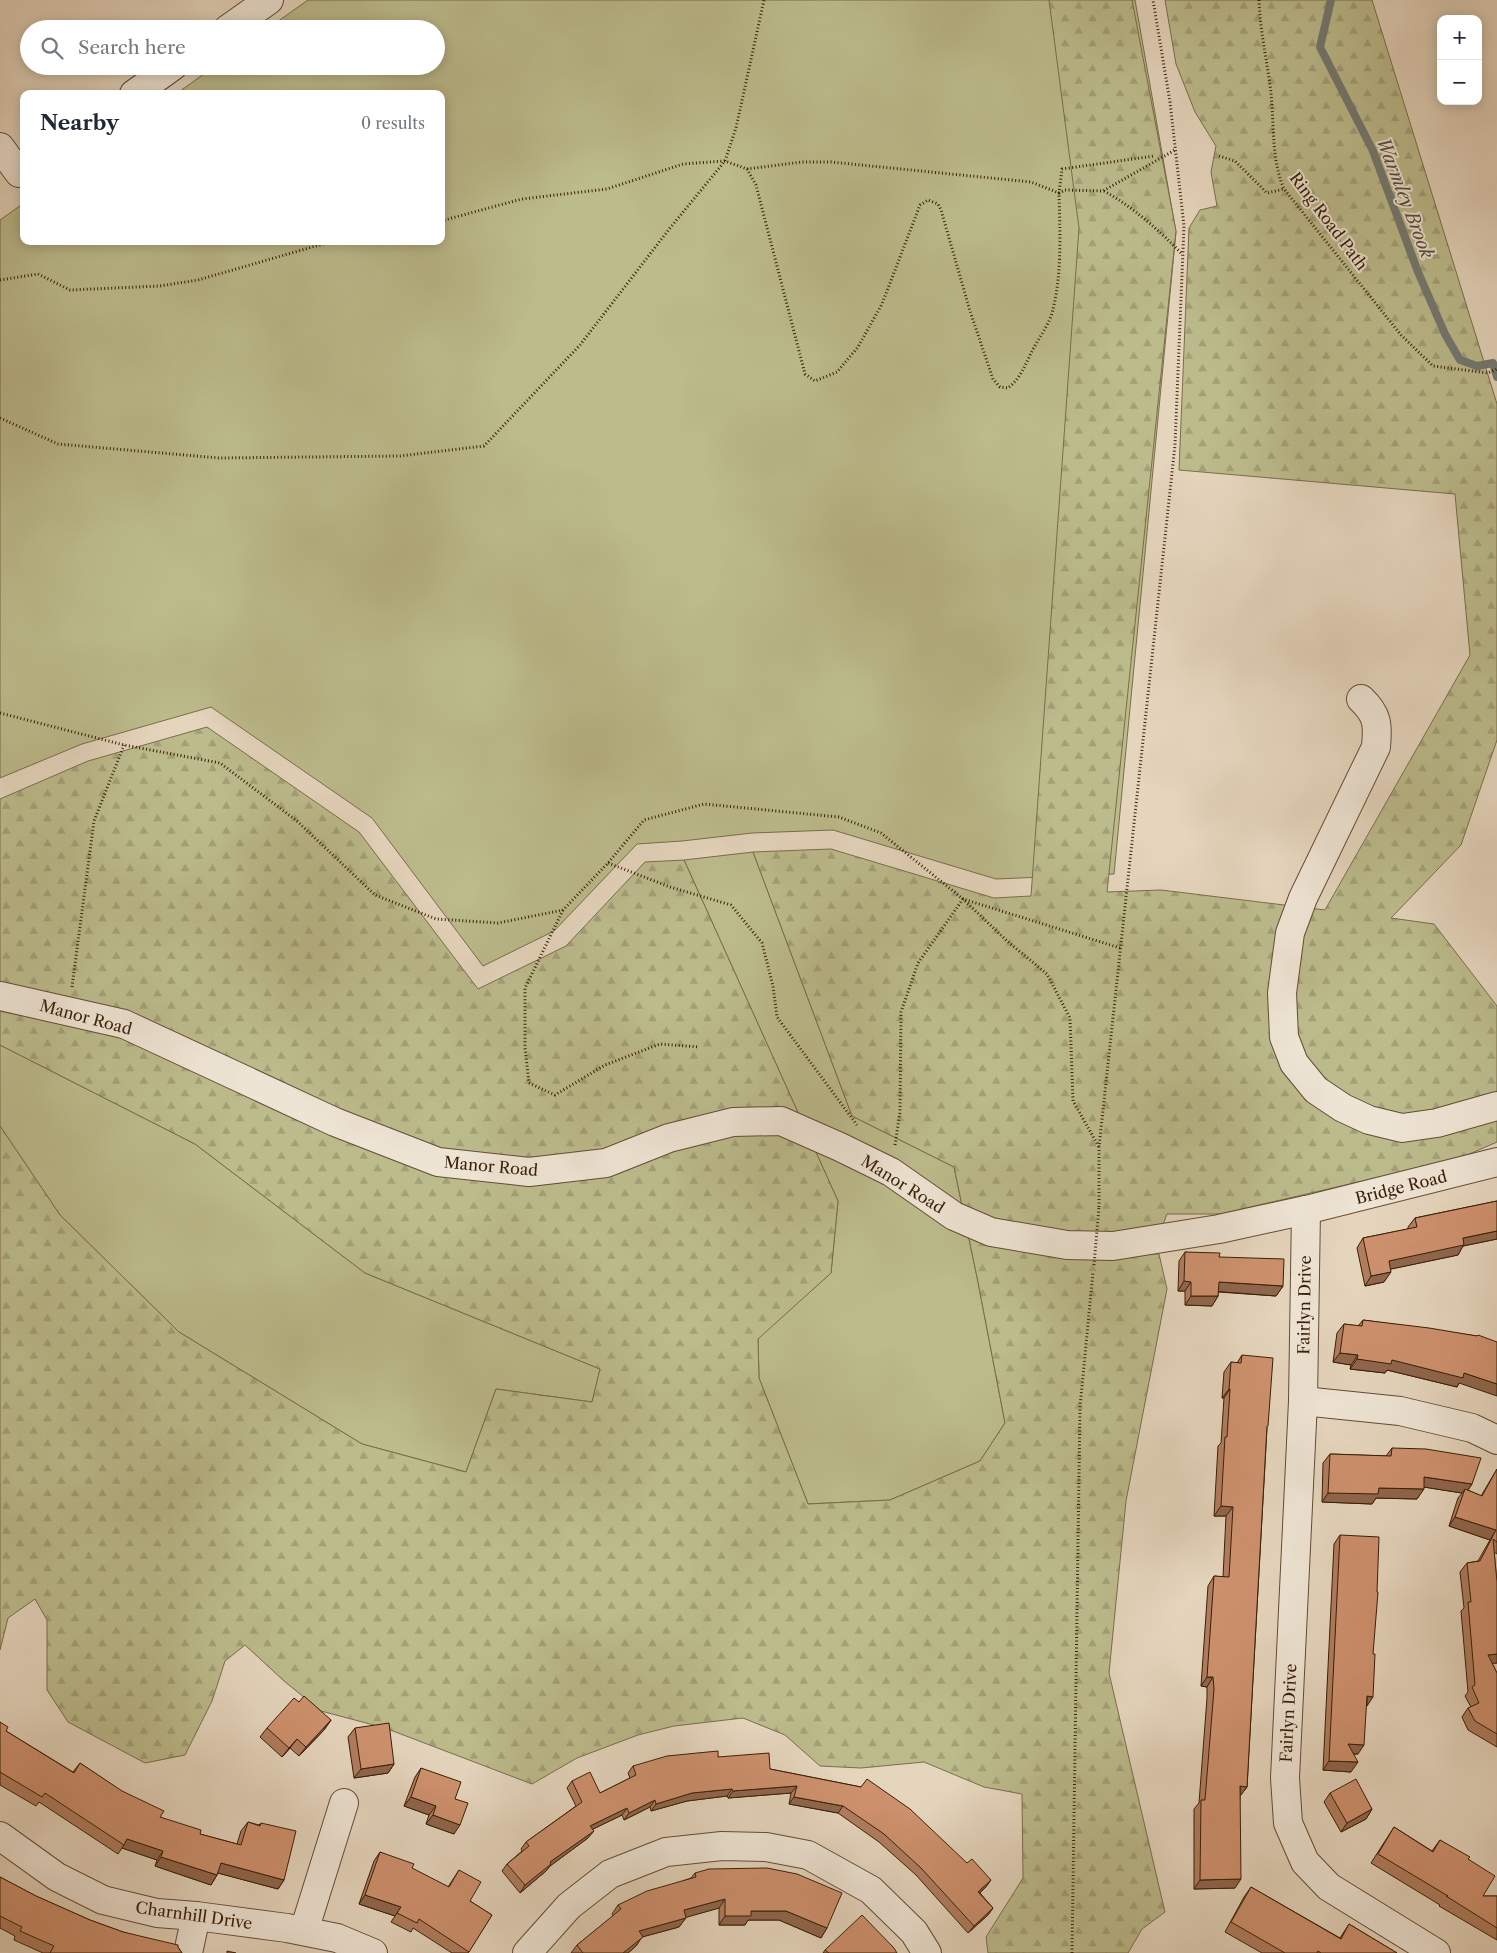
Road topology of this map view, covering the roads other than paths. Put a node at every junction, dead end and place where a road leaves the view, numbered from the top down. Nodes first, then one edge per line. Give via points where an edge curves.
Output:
1 (270, 0) edge
2 (241, 20) edge
3 (161, 75) edge
4 (140, 90) edge
5 (0, 147) edge
6 (14, 176) edge
7 (1361, 699) dead end
8 (0, 996) edge
9 (1497, 1106) edge
10 (1497, 1162) edge
11 (1306, 1210) junction
12 (1067, 1245) joint
13 (1303, 1401) junction
14 (1497, 1440) edge
15 (344, 1803) dead end
16 (0, 1836) edge
17 (196, 1916) junction
18 (304, 1931) junction
19 (188, 1953) edge
20 (373, 1953) edge
21 (527, 1953) edge
22 (927, 1953) edge
23 (1436, 1953) edge

1 - 2 street
3 - 4 street
5 - 6 street
7 - 9 street via 1372,710 1378,727 1376,747 1303,898 1290,933 1282,993 1284,1037 1294,1063 1316,1090 1368,1120 1402,1128 1437,1123
8 - 12 street, Manor Road via 124,1024 335,1122 438,1162 530,1172 568,1168 606,1163 669,1138 733,1122 781,1121 891,1172 954,1216 991,1232
10 - 11 street, Bridge Road
11 - 12 street, Bridge Road via 1219,1229 1113,1246
11 - 13 street, Fairlyn Drive
13 - 14 street via 1400,1411 1472,1428
13 - 23 street, Fairlyn Drive via 1284,1778 1288,1823 1305,1862 1329,1887
15 - 18 street
16 - 17 street, Charnhill Drive via 57,1877 103,1900 157,1913
17 - 18 street, Charnhill Drive
17 - 19 street
18 - 20 street, Charnhill Drive via 336,1938
21 - 22 street via 569,1906 610,1874 666,1852 722,1846 766,1846 808,1855 871,1890 914,1932

